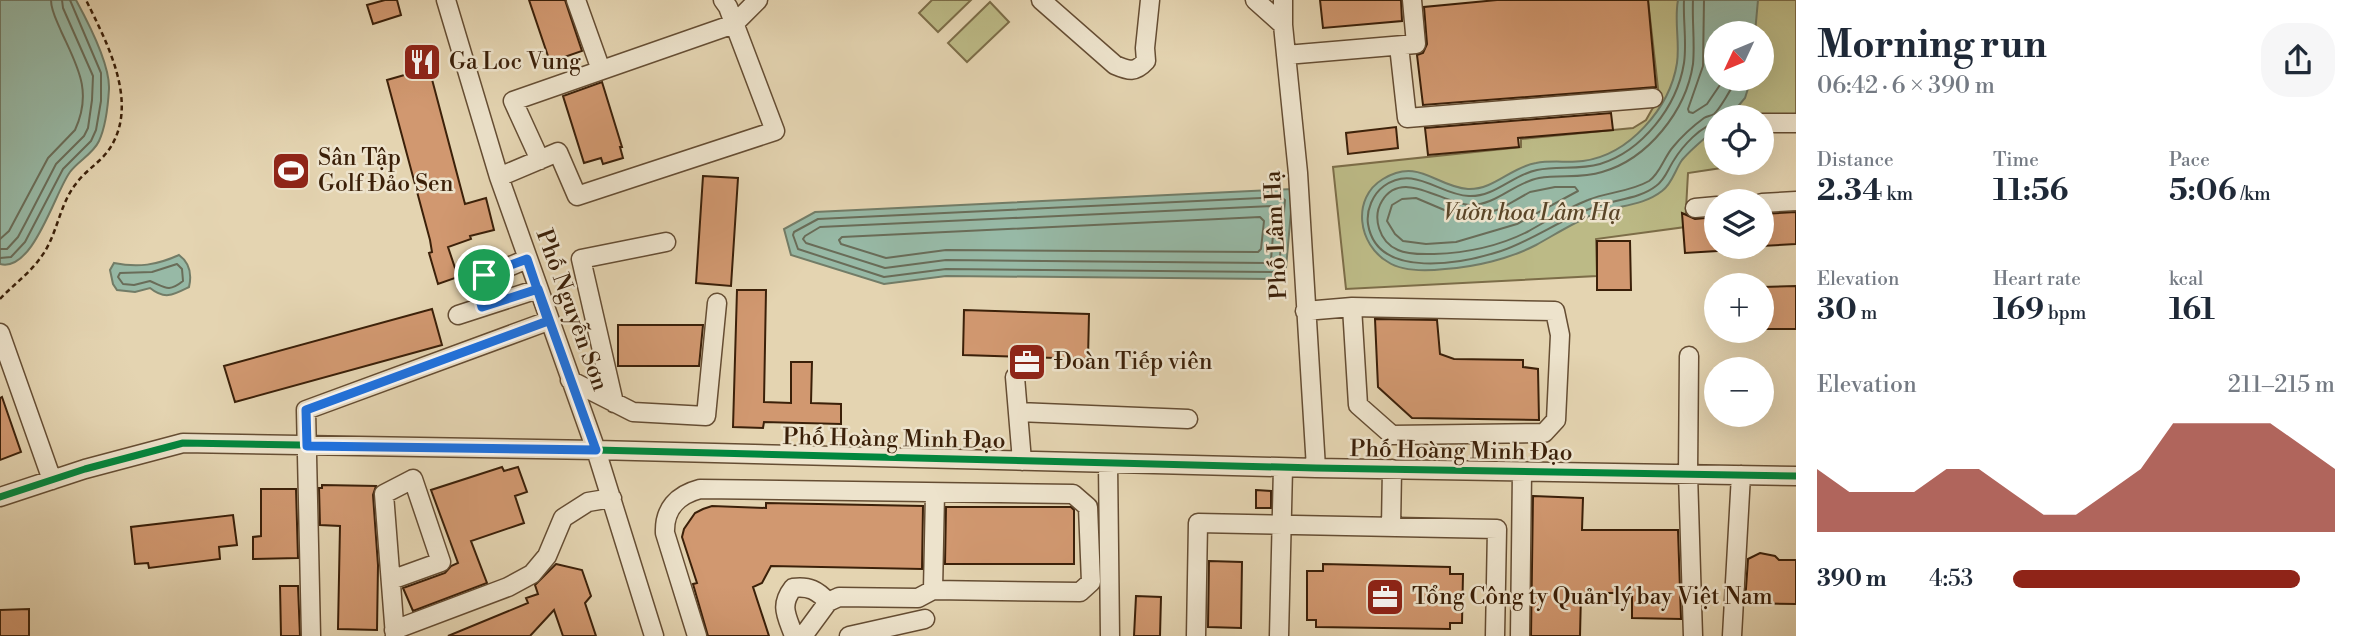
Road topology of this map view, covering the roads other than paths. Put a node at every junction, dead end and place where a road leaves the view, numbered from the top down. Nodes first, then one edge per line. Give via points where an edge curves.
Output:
1 (446, 0) edge
2 (576, 0) edge
3 (723, 0) edge
4 (758, 0) edge
5 (1041, 0) edge
6 (1150, 0) edge
7 (1255, 0) edge
8 (1283, 0) edge
9 (1412, 0) edge
10 (734, 24) junction
11 (1283, 25) junction
12 (1399, 46) junction
13 (1286, 55) junction
14 (601, 70) junction
15 (1653, 98) dead end
16 (1774, 123) edge
17 (1796, 123) edge
18 (540, 160) junction
19 (499, 177) junction
20 (1796, 201) edge
21 (1774, 202) edge
22 (1704, 207) edge
23 (1695, 208) dead end
24 (666, 242) dead end
25 (527, 259) junction
26 (538, 289) junction
27 (717, 303) dead end
28 (482, 307) junction
29 (1352, 307) junction
30 (1305, 311) junction
31 (458, 315) dead end
32 (548, 321) junction
33 (0, 333) edge
34 (1689, 356) dead end
35 (1015, 377) dead end
36 (570, 380) junction
37 (614, 403) junction
38 (1018, 412) junction
39 (1188, 419) dead end
40 (307, 446) junction
41 (596, 450) junction
42 (1022, 461) junction
43 (1108, 463) junction
44 (1283, 468) junction
45 (1316, 468) junction
46 (1392, 470) junction
47 (1522, 472) junction
48 (1688, 474) junction
49 (1741, 475) junction
50 (1796, 476) edge
51 (52, 480) junction
52 (935, 493) junction
53 (0, 497) edge
54 (612, 498) junction
55 (1282, 525) junction
56 (1391, 527) junction
57 (391, 580) junction
58 (926, 594) junction
59 (828, 601) junction
60 (928, 627) edge
61 (395, 633) edge
62 (311, 636) edge
63 (654, 636) edge
64 (697, 636) edge
65 (794, 636) edge
66 (803, 636) edge
67 (849, 636) edge
68 (1110, 636) edge
69 (1196, 636) edge
70 (1279, 636) edge
71 (1495, 636) edge
72 (1520, 636) edge
73 (1693, 636) edge
74 (1732, 636) edge

1 - 19 street, Phố Nguyễn Sơn
2 - 14 street
3 - 10 street
4 - 10 street
5 - 6 street via 1115,65 1127,70 1146,61
7 - 11 street
8 - 11 street, Phố Lâm Hạ
9 - 12 street via 1416,44
10 - 14 street
10 - 18 street via 775,131 577,196 558,152
11 - 13 street, Phố Lâm Hạ
12 - 13 street
12 - 15 street via 1407,118
13 - 30 street, Phố Lâm Hạ
14 - 18 street via 513,101
16 - 17 street
18 - 19 street
19 - 25 street, Phố Nguyễn Sơn
20 - 21 street
22 - 23 street
24 - 37 street via 581,259
25 - 26 street, Phố Nguyễn Sơn
25 - 28 street via 478,280
26 - 28 street
26 - 32 street, Phố Nguyễn Sơn
27 - 37 street via 706,416 633,412
28 - 31 street
29 - 29 street via 1357,405 1392,435 1544,433 1556,420 1560,335 1555,311
29 - 30 street
30 - 45 street, Phố Lâm Hạ
32 - 36 street, Phố Nguyễn Sơn
32 - 40 street via 306,410
33 - 51 street
34 - 48 street
35 - 38 street
36 - 37 street
36 - 41 street, Phố Nguyễn Sơn
38 - 39 street
38 - 42 street
40 - 41 street, Phố Hoàng Minh Đạo
40 - 51 street, Phố Hoàng Minh Đạo via 183,443
40 - 62 street
41 - 42 street, Phố Hoàng Minh Đạo
41 - 54 street, Phố Nguyễn Sơn
42 - 43 street, Phố Hoàng Minh Đạo
43 - 44 street, Phố Hoàng Minh Đạo
43 - 68 street
44 - 45 street, Phố Hoàng Minh Đạo
44 - 55 street
45 - 46 street, Phố Hoàng Minh Đạo
46 - 47 street, Phố Hoàng Minh Đạo
46 - 56 street
47 - 48 street, Phố Hoàng Minh Đạo
47 - 72 street
48 - 49 street, Phố Hoàng Minh Đạo
48 - 73 street
49 - 50 street, Phố Hoàng Minh Đạo
49 - 74 street
51 - 53 street, Phố Hoàng Minh Đạo
52 - 58 street
52 - 58 street via 1078,496 1090,512 1091,582 1080,592
52 - 64 street via 700,489 687,493 668,510 665,533
54 - 61 street via 588,502 563,518 547,556 532,574
54 - 63 street, Phố Nguyễn Sơn
55 - 56 street
55 - 69 street via 1198,523
55 - 70 street
56 - 71 street via 1497,529
57 - 57 street via 384,494 413,479 441,562
57 - 61 street
58 - 59 street
58 - 60 street
59 - 65 street via 805,586 793,587 785,610
59 - 66 street
60 - 67 street

